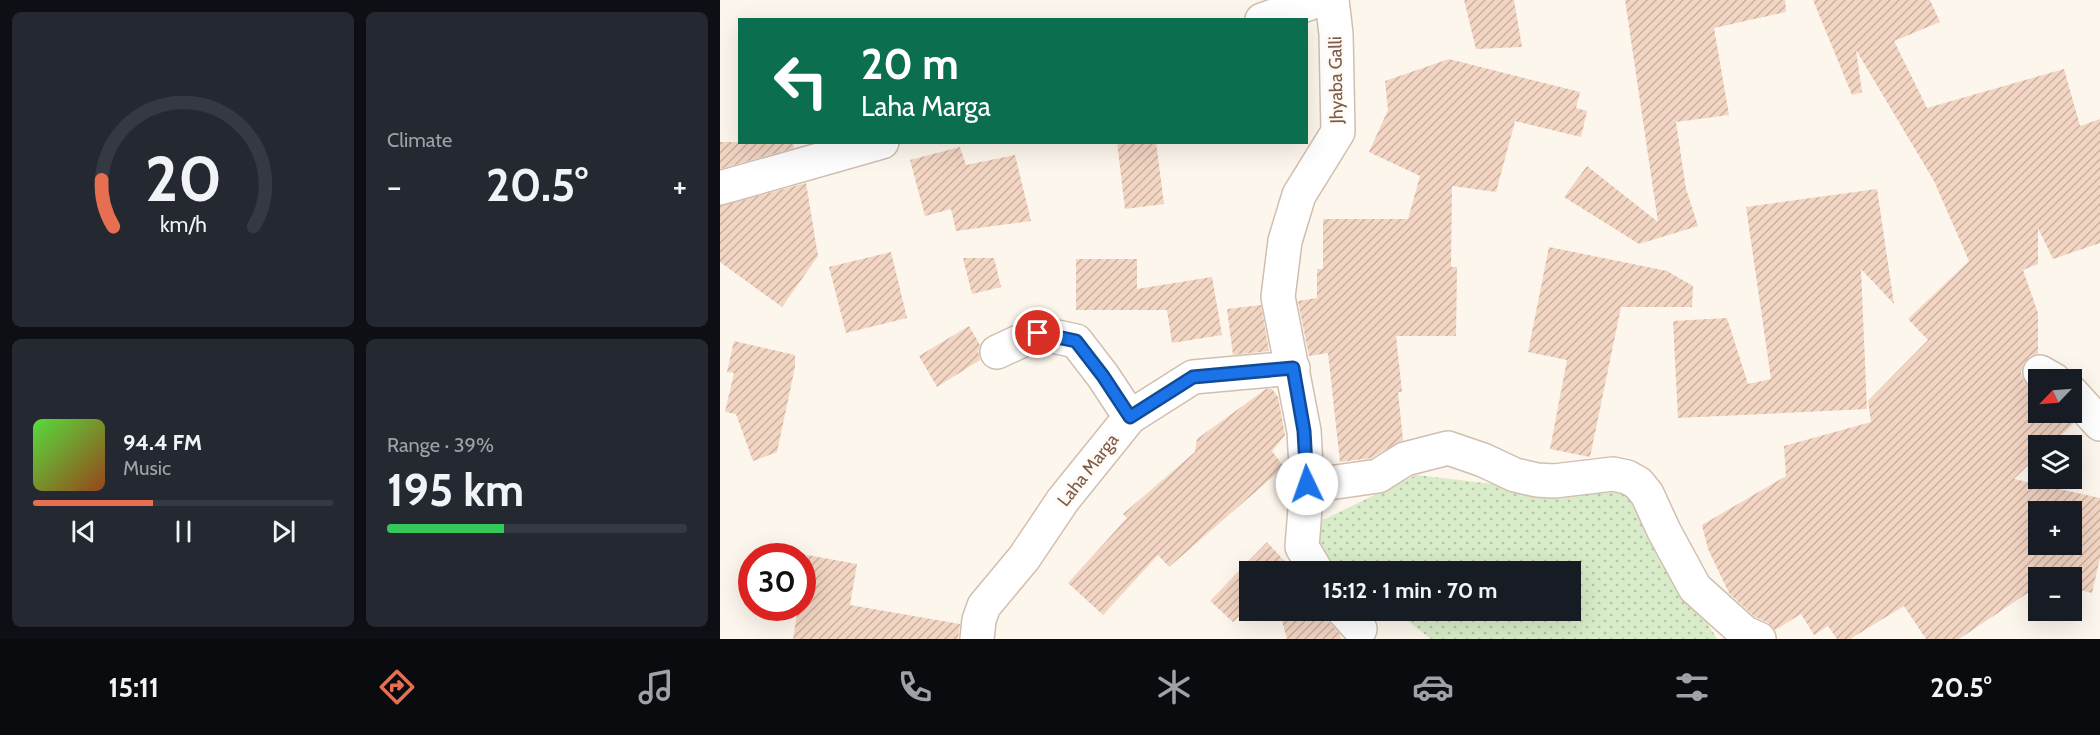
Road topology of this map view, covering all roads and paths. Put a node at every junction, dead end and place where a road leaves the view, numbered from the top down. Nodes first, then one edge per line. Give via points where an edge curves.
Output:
1 (1319, 0) edge
2 (1332, 0) edge
3 (1268, 18) edge
4 (875, 144) edge
5 (720, 188) edge
6 (997, 352) dead end
7 (1293, 368) junction
8 (2082, 404) edge
9 (1130, 417) junction
10 (2100, 424) edge
11 (1307, 484) junction
12 (1310, 561) edge
13 (977, 639) edge
14 (1759, 639) edge

1 - 3 street
2 - 7 street, Jhyaba Galli via 1338,132 1299,195 1285,241 1278,297
4 - 5 street
6 - 9 street via 1038,333 1076,341
7 - 9 street, Laha Marga via 1193,377
7 - 11 street, Jhyaba Galli via 1304,431
8 - 10 street
9 - 13 street, Laha Marga via 984,606
11 - 12 street, Jhyaba Galli via 1302,547
11 - 14 street via 1378,476 1405,459 1448,448 1537,480 1613,474 1627,477 1647,494 1695,588 1745,633

